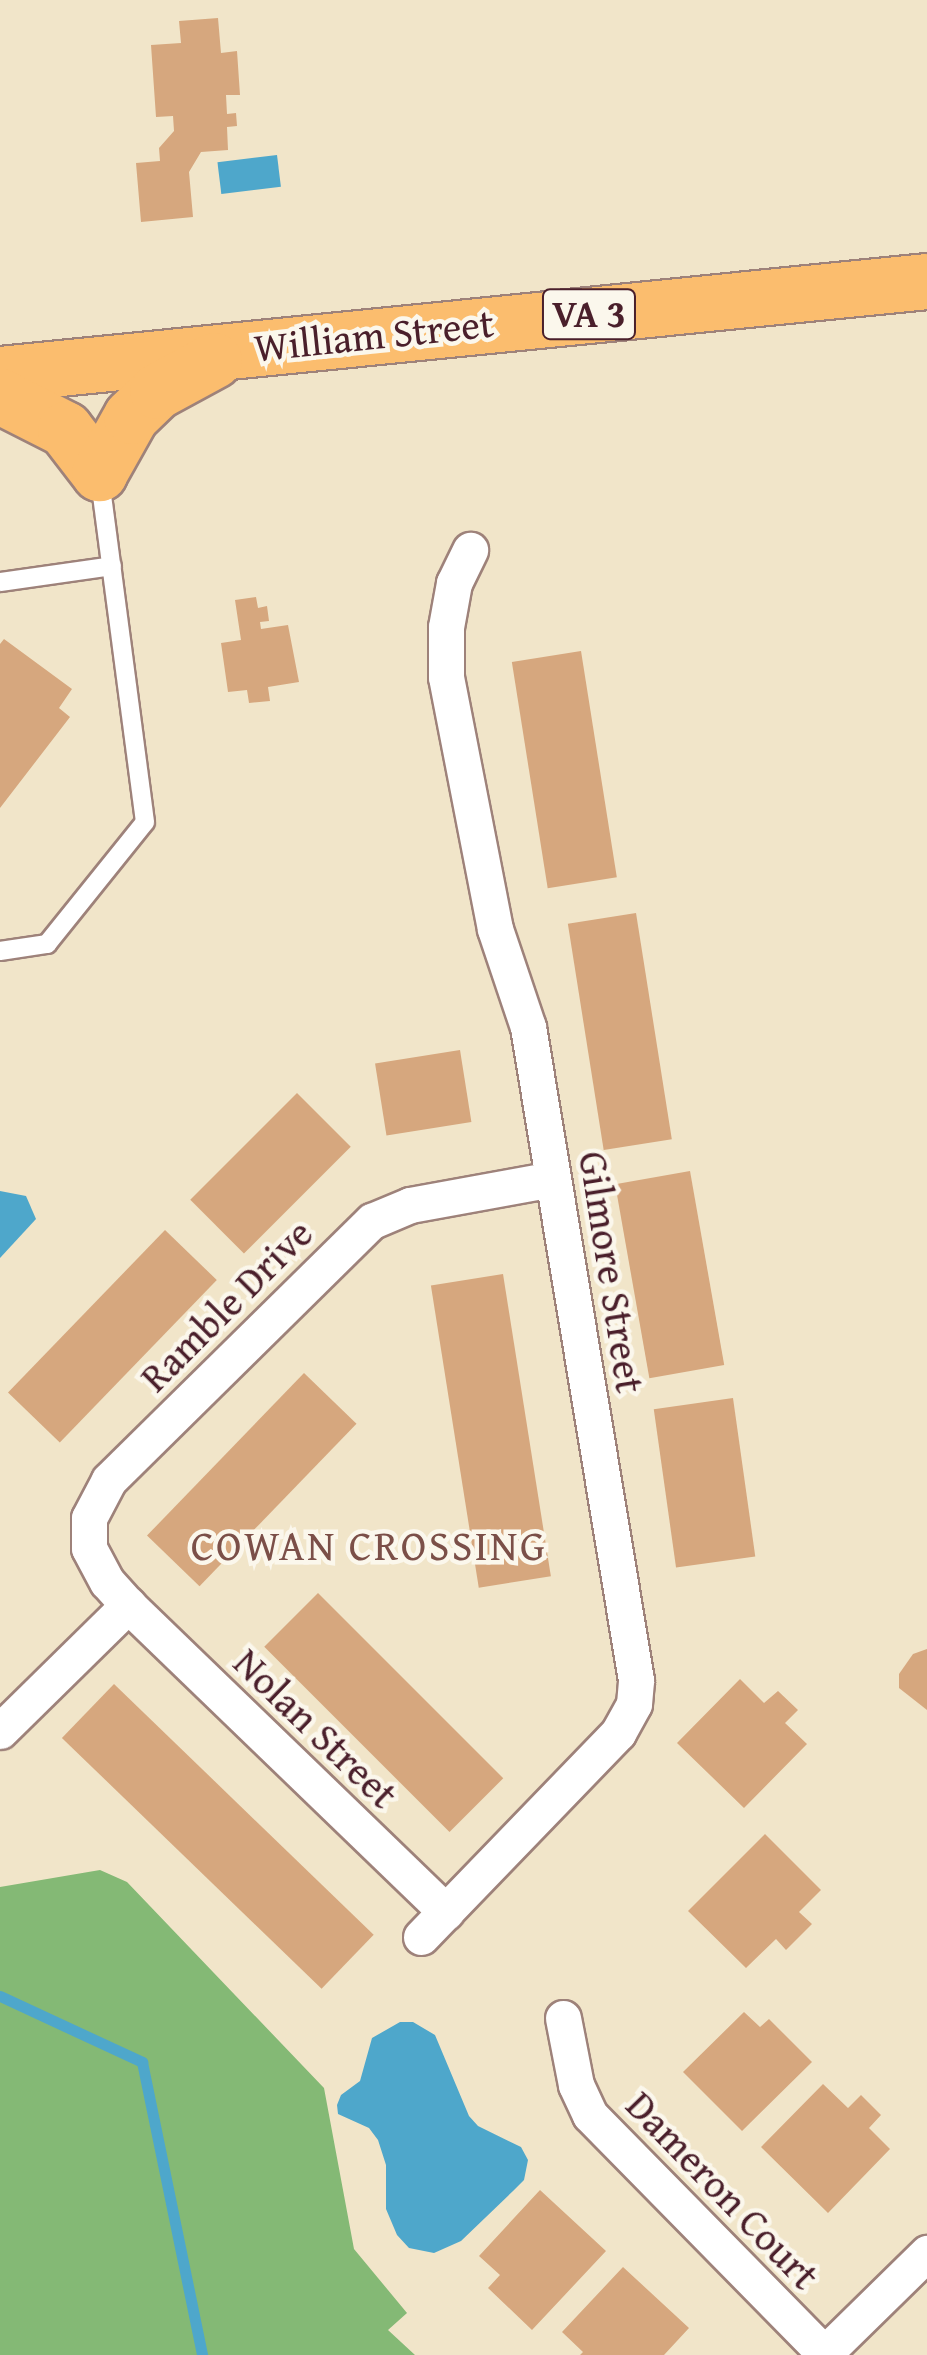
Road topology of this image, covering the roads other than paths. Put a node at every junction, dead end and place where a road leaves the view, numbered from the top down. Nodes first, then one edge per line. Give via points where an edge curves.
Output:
1 (927, 281) edge
2 (250, 348) junction
3 (0, 374) edge
4 (0, 396) edge
5 (99, 473) junction
6 (470, 550) dead end
7 (112, 566) junction
8 (0, 582) edge
9 (0, 951) edge
10 (553, 1178) junction
11 (128, 1606) junction
12 (0, 1731) edge
13 (433, 1925) joint
14 (564, 2018) dead end
15 (927, 2253) edge
16 (824, 2354) edge

1 - 2 highway, William Street / VA 3
2 - 3 highway, William Street / VA 3
2 - 5 highway via 157,390 132,416
4 - 5 highway via 65,429
5 - 7 lane
6 - 10 street, Gilmore Street via 454,584 446,677 495,929 528,1027
7 - 8 lane
7 - 9 lane via 145,822 47,944
10 - 11 street, Ramble Drive via 410,1205 372,1221 108,1480 89,1518 89,1548
10 - 13 street, Gilmore Street via 636,1680 634,1704 618,1733
11 - 12 street
11 - 13 street, Nolan Street
14 - 16 street, Dameron Court via 576,2086 590,2115
15 - 16 street

